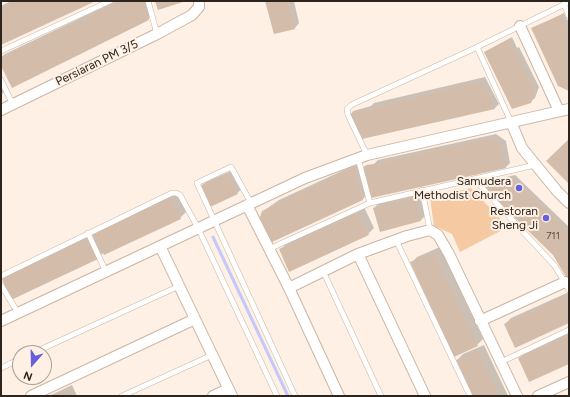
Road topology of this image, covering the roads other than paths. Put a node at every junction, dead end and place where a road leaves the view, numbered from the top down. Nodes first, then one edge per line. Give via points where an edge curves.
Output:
1 (110, 1) edge
2 (148, 1) edge
3 (199, 1) edge
4 (566, 3) edge
5 (569, 16) edge
6 (520, 26) junction
7 (157, 34) junction
8 (477, 47) junction
9 (1, 51) edge
10 (1, 80) edge
11 (13, 105) junction
12 (1, 110) edge
13 (564, 110) edge
14 (510, 122) junction
15 (362, 157) junction
16 (535, 165) junction
17 (474, 179) junction
18 (422, 190) junction
19 (370, 203) junction
20 (569, 203) edge
21 (249, 204) junction
22 (214, 221) junction
23 (198, 228) junction
24 (430, 230) junction
25 (88, 233) junction
26 (396, 240) junction
27 (160, 246) junction
28 (269, 249) junction
29 (358, 254) junction
30 (323, 271) junction
31 (106, 272) junction
32 (1, 276) edge
33 (1, 285) edge
34 (179, 286) junction
35 (567, 286) edge
36 (289, 288) junction
37 (18, 313) junction
38 (195, 319) junction
39 (1, 321) edge
40 (480, 321) junction
41 (569, 330) edge
42 (50, 345) edge
43 (212, 355) junction
44 (501, 362) junction
45 (12, 363) edge
46 (1, 368) edge
47 (569, 382) edge
48 (230, 392) edge
49 (31, 396) edge
50 (122, 396) edge
51 (213, 396) edge
52 (277, 396) edge
53 (295, 396) edge
54 (339, 396) edge
55 (381, 396) edge
56 (425, 396) edge
57 (470, 396) edge
58 (517, 396) edge
59 (538, 396) edge

1 - 9 lane
2 - 7 lane
3 - 7 street, Persiaran PM 3/5 via 199,8 192,15
4 - 5 lane
4 - 6 lane
6 - 8 lane
6 - 13 street
7 - 11 street, Persiaran PM 3/5
8 - 14 lane
8 - 15 lane via 351,105 347,109 348,115
10 - 11 lane
11 - 12 street, Persiaran PM 3/5
13 - 14 street
14 - 15 street
14 - 16 street via 522,148
15 - 19 lane
15 - 21 street via 305,178
16 - 17 lane
16 - 20 street
17 - 18 lane
17 - 35 lane via 555,266
18 - 19 lane
18 - 24 lane
19 - 28 lane
21 - 22 street
21 - 22 lane via 231,167 199,180 197,186
21 - 28 street
22 - 23 street
22 - 53 lane
23 - 25 lane via 180,195 172,193
23 - 27 street
23 - 52 lane
24 - 26 street
24 - 40 street via 438,235 443,243
25 - 31 lane
25 - 32 lane
26 - 29 street
26 - 57 lane
27 - 31 street
27 - 34 street
28 - 36 street
29 - 30 street
29 - 56 street
30 - 36 street
30 - 55 lane
31 - 37 street
33 - 37 lane
34 - 38 street
34 - 42 lane
35 - 40 street
36 - 54 street
37 - 39 street
38 - 43 street
38 - 49 street
40 - 44 street
41 - 44 lane
43 - 48 street
43 - 50 lane
44 - 58 street
45 - 46 lane
47 - 59 street
48 - 51 street

